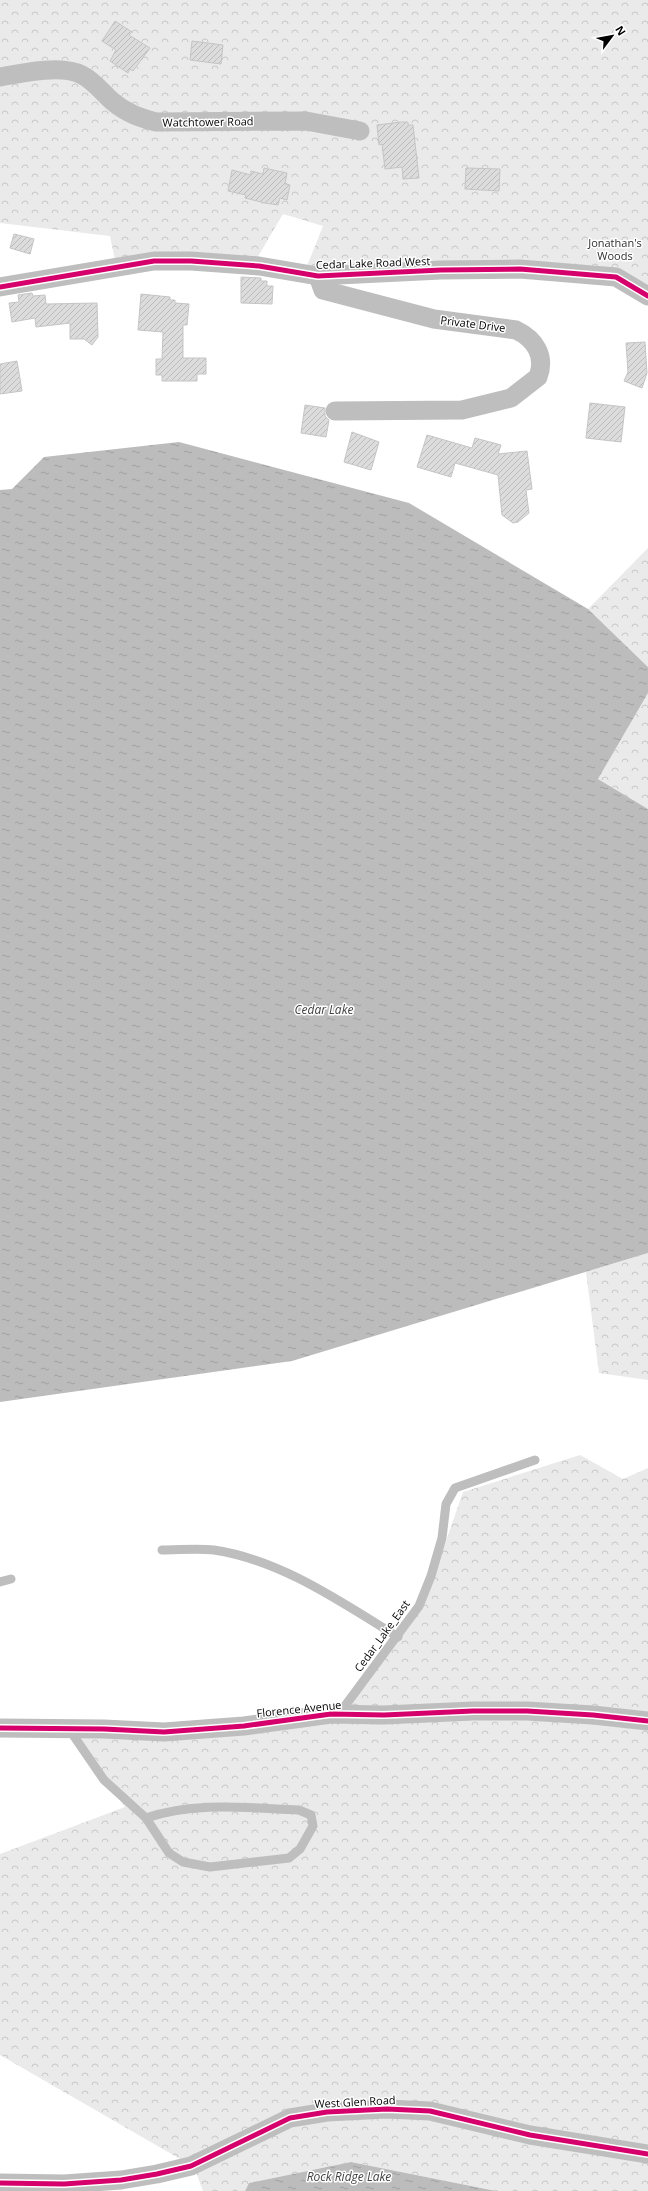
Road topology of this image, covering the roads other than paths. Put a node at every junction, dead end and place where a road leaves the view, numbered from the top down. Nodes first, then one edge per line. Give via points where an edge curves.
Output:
1 (0, 77) edge
2 (360, 131) dead end
3 (318, 276) junction
4 (0, 287) edge
5 (648, 296) edge
6 (335, 411) dead end
7 (535, 1460) dead end
8 (162, 1550) dead end
9 (11, 1579) dead end
10 (0, 1582) edge
11 (398, 1637) junction
12 (339, 1714) junction
13 (648, 1721) edge
14 (0, 1728) edge
15 (69, 1729) junction
16 (146, 1818) junction
17 (648, 2154) edge
18 (0, 2183) edge
19 (88, 2187) edge

1 - 2 street, Watchtower Road via 46,69 81,74 94,82 125,111 156,122 306,121
3 - 4 street, Cedar Lake Road West via 259,266 154,261
3 - 5 street, Cedar Lake Road West via 441,270 520,270 616,277
3 - 6 street, Private Drive via 322,290 434,319 524,333 536,345 541,361 538,377 511,398 462,410
7 - 11 lane, Cedar_Lake_East via 455,1488 446,1504 442,1538 431,1576 419,1606
8 - 11 lane via 213,1550 260,1561 334,1597
9 - 10 lane
11 - 12 lane, Cedar_Lake_East
12 - 13 street, Florence Avenue via 527,1711 592,1714
12 - 15 street, Florence Avenue via 164,1732
14 - 15 street, Florence Avenue
15 - 16 lane via 104,1780
16 - 16 lane via 169,1853 183,1862 210,1866 289,1858 300,1849 313,1826 311,1815 299,1810 209,1806 167,1811
17 - 19 street, West Glen Road via 530,2136 430,2111 387,2109 327,2112 290,2118 190,2166
18 - 19 street, West Glen Road

